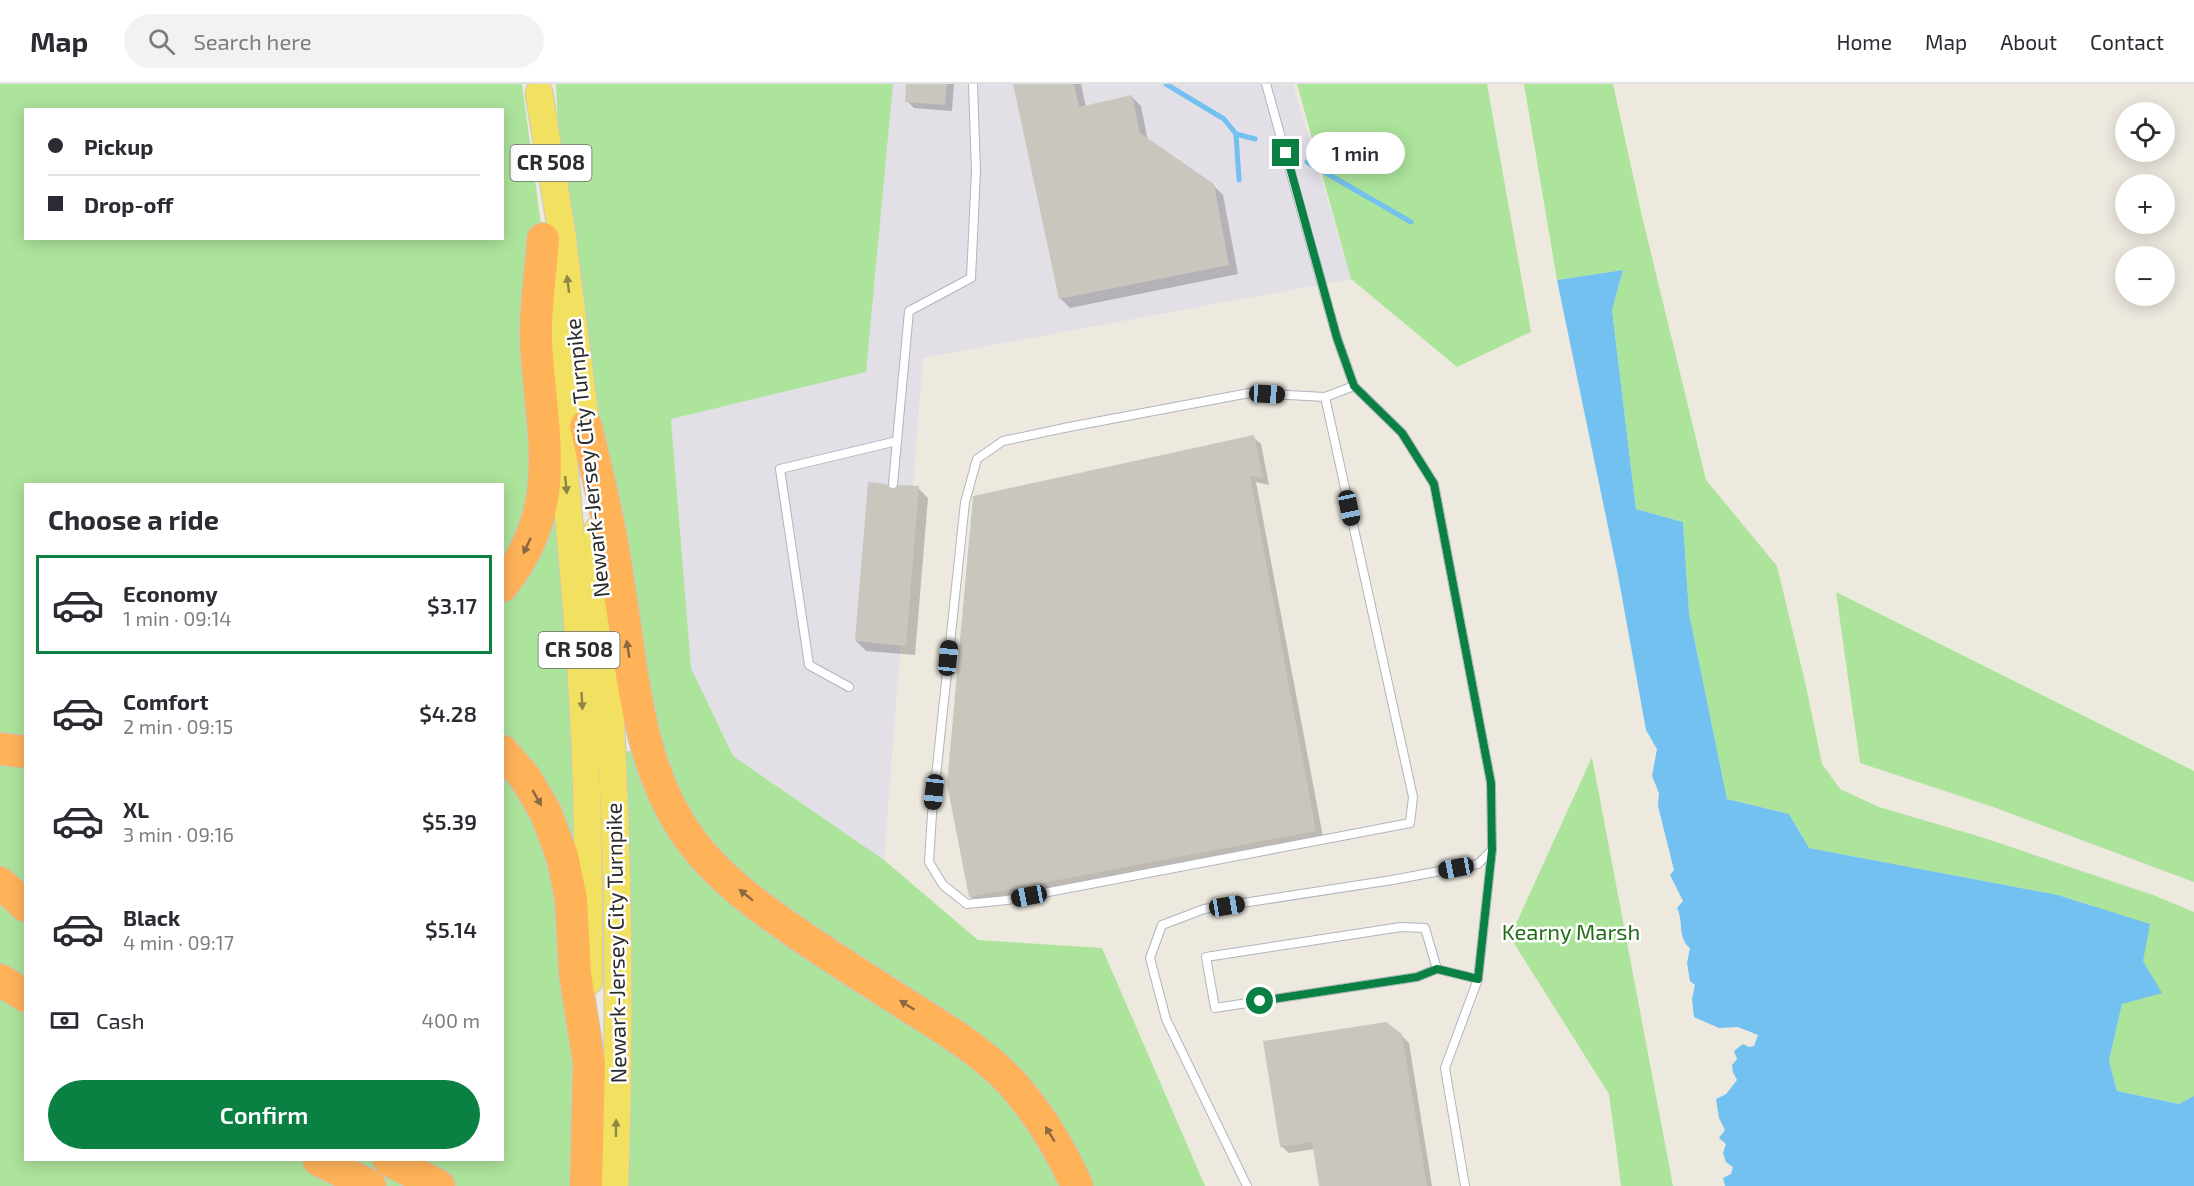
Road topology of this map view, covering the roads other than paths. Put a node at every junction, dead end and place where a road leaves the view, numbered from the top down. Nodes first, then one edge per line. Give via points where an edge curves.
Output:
1 (973, 84) edge
2 (1266, 84) edge
3 (538, 88) edge
4 (543, 239) junction
5 (1354, 386) junction
6 (1325, 396) junction
7 (586, 426) junction
8 (897, 441) junction
9 (893, 484) dead end
10 (504, 583) edge
11 (849, 687) dead end
12 (0, 749) edge
13 (24, 752) edge
14 (504, 753) edge
15 (1492, 850) junction
16 (0, 883) edge
17 (24, 904) edge
18 (1437, 969) junction
19 (1478, 979) junction
20 (0, 980) edge
21 (24, 995) edge
22 (589, 1063) junction
23 (321, 1161) edge
24 (392, 1161) edge
25 (415, 1161) edge
26 (370, 1186) edge
27 (439, 1186) edge
28 (451, 1186) edge
29 (586, 1186) edge
30 (615, 1186) edge
31 (1077, 1186) edge
32 (1247, 1186) edge
33 (1465, 1186) edge

1 - 8 lane via 976,171 971,278 909,311
2 - 5 lane
3 - 4 main road, Newark-Jersey City Turnpike / CR 508
7 -> 3 main road, Newark-Jersey City Turnpike / CR 508 via 562,234
4 -> 10 highway via 536,338 546,458 544,489 534,532
4 -> 22 main road, Newark-Jersey City Turnpike / CR 508 via 581,675
5 - 6 lane
5 - 15 lane via 1402,433 1434,484 1491,783
6 - 6 lane via 1249,393 1003,441 977,459 965,502 929,862 943,885 967,904 1007,900 1410,823 1413,797
30 -> 7 main road, Newark-Jersey City Turnpike / CR 508 via 615,803 603,599
31 -> 7 highway via 1042,1122 993,1066 961,1040 814,945 745,895 703,855 681,826 656,780 642,729 612,544
8 - 9 lane
8 - 11 lane via 780,469 809,665
12 - 13 highway
14 -> 22 highway via 535,794 562,856 571,899 575,974
15 - 19 lane
15 - 32 lane via 1478,864 1204,909 1162,925 1150,958 1166,1019
16 - 17 highway
18 - 18 lane via 1425,928 1401,927 1206,957 1215,1008 1417,977
18 - 19 lane
19 - 33 lane via 1445,1068
20 - 21 highway
22 - 29 highway, Newark-Jersey City Turnpike / CR 508
23 - 26 highway
24 - 27 highway
25 - 28 highway

